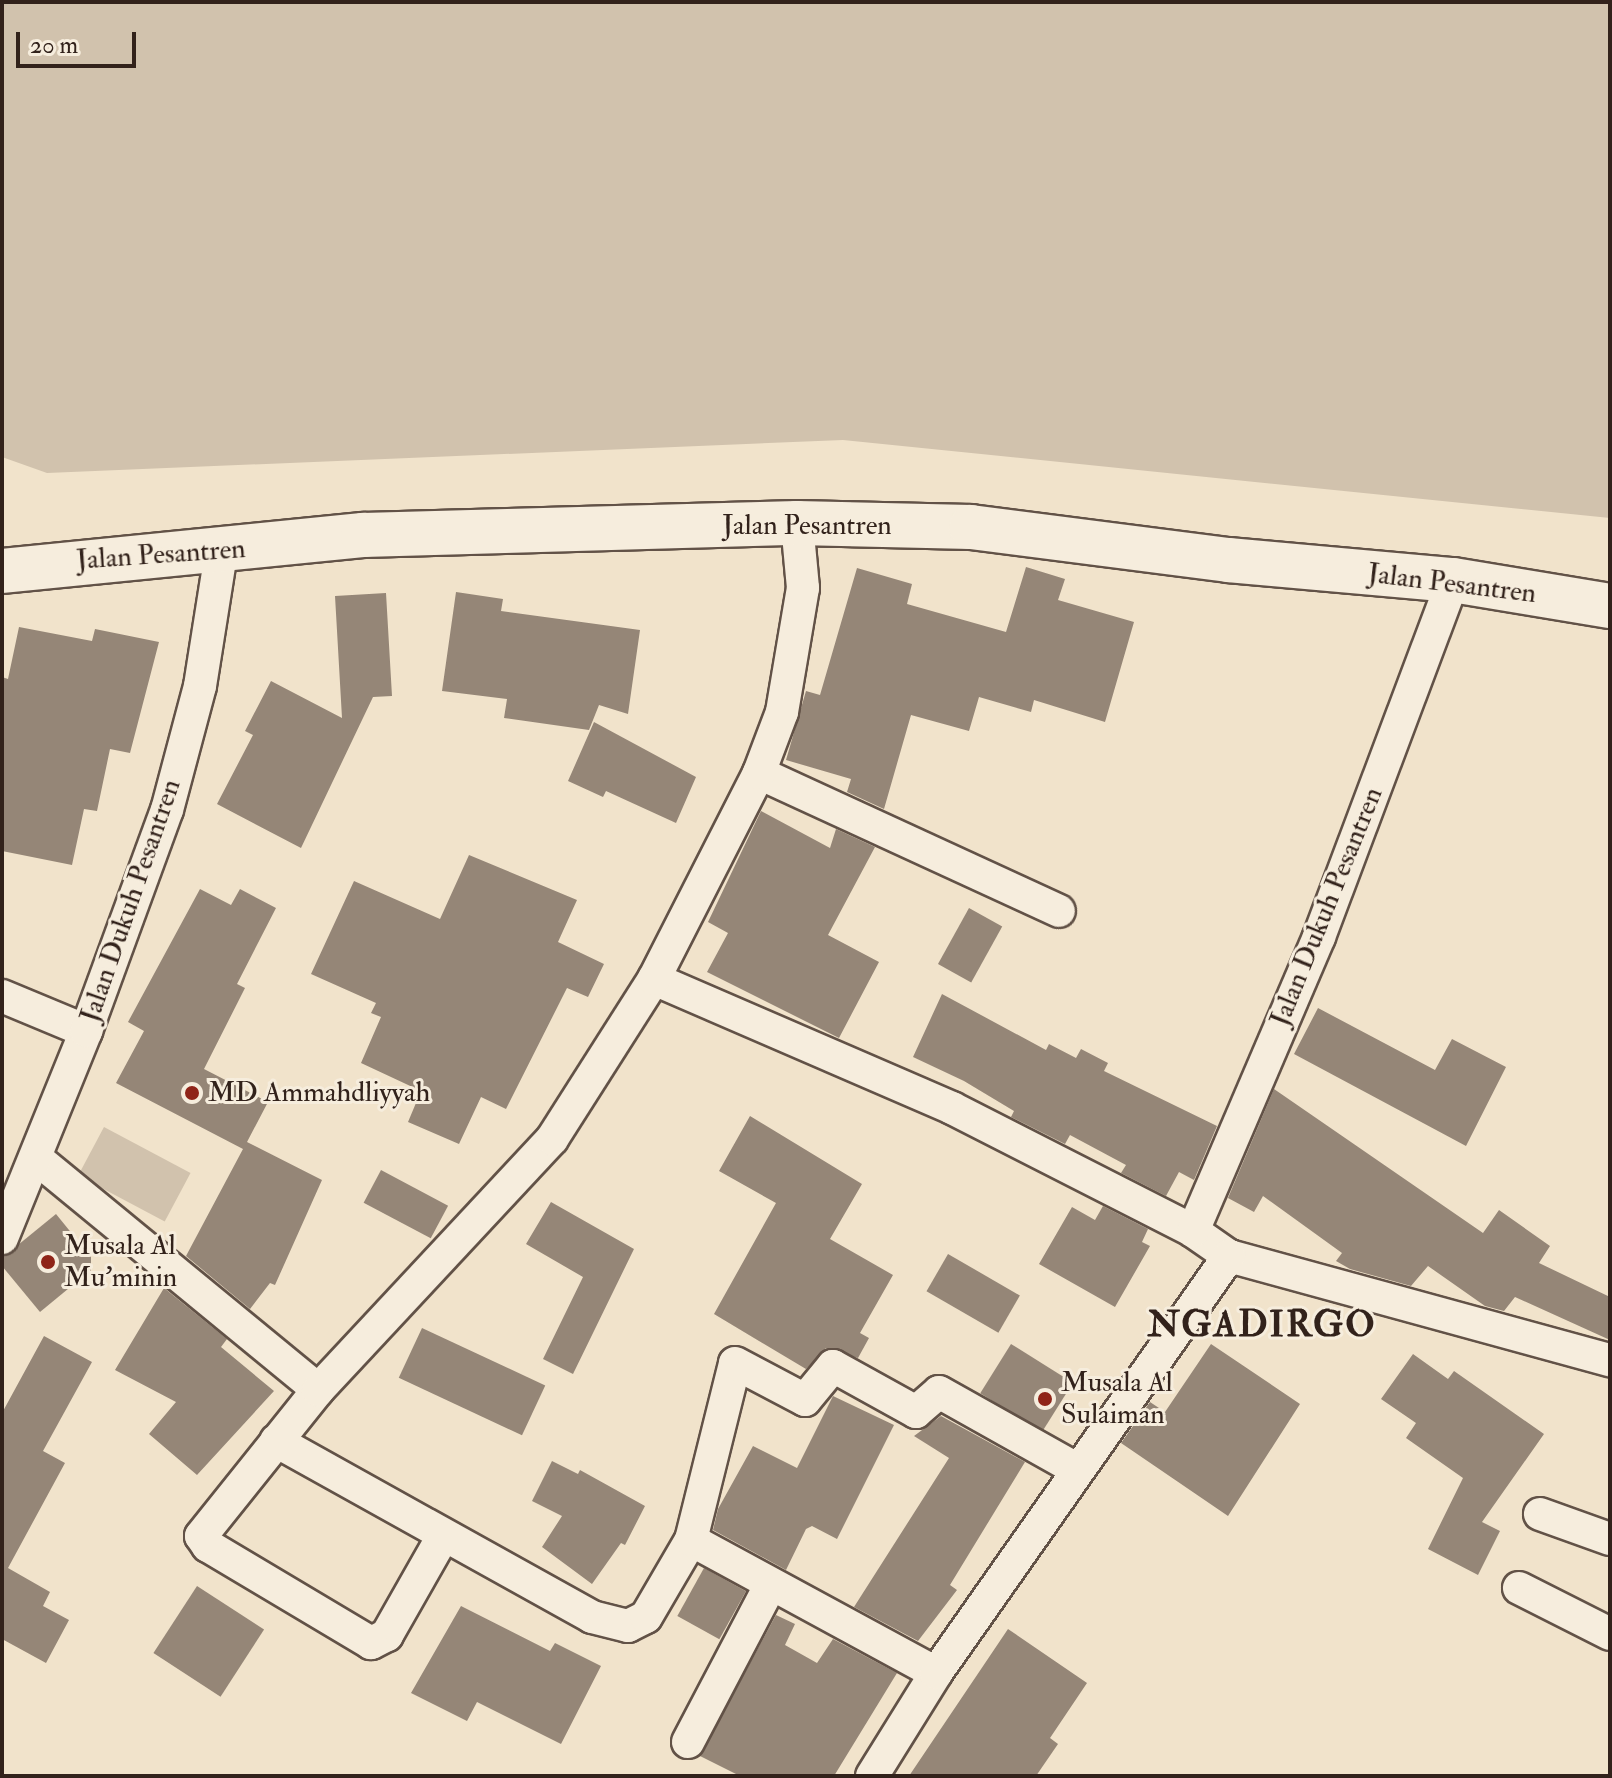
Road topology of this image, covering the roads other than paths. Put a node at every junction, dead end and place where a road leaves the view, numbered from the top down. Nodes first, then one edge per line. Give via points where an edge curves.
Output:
1 (797, 523) junction
2 (221, 553) junction
3 (2, 571) edge
4 (1453, 580) junction
5 (1610, 606) edge
6 (759, 773) junction
7 (1059, 911) dead end
8 (654, 979) junction
9 (2, 996) edge
10 (86, 1031) junction
11 (36, 1158) junction
12 (1193, 1231) junction
13 (2, 1238) edge
14 (1229, 1256) junction
15 (1610, 1360) edge
16 (318, 1390) junction
17 (276, 1441) junction
18 (1078, 1470) junction
19 (1540, 1514) dead end
20 (442, 1538) junction
21 (1610, 1539) edge
22 (691, 1540) junction
23 (771, 1584) junction
24 (1519, 1588) dead end
25 (1610, 1634) edge
26 (936, 1673) junction
27 (688, 1742) dead end
28 (872, 1776) edge

1 - 2 main road, Jalan Pesantren via 363,535
1 - 4 main road, Jalan Pesantren via 971,527 1228,560
1 - 6 street via 803,588 795,645 782,712
2 - 3 main road, Jalan Pesantren via 49,563
2 - 10 street, Jalan Dukuh Pesantren via 200,686 167,810
4 - 5 main road, Jalan Pesantren
4 - 12 street, Jalan Dukuh Pesantren via 1319,937
6 - 7 street
6 - 8 street
8 - 12 street via 952,1108
8 - 16 street via 552,1139
9 - 10 street
10 - 11 street, Jalan Dukuh Pesantren
11 - 13 street, Jalan Dukuh Pesantren
11 - 16 street
12 - 14 street
14 - 15 street
14 - 18 street
16 - 17 street
17 - 20 street
17 - 20 street via 204,1530 201,1542 371,1643 387,1635
18 - 22 street via 939,1392 916,1412 833,1366 805,1400 738,1362
18 - 26 street
19 - 21 street
20 - 22 street via 592,1617 628,1626 655,1607
22 - 23 street
23 - 26 street
23 - 27 street
24 - 25 street
26 - 28 street

